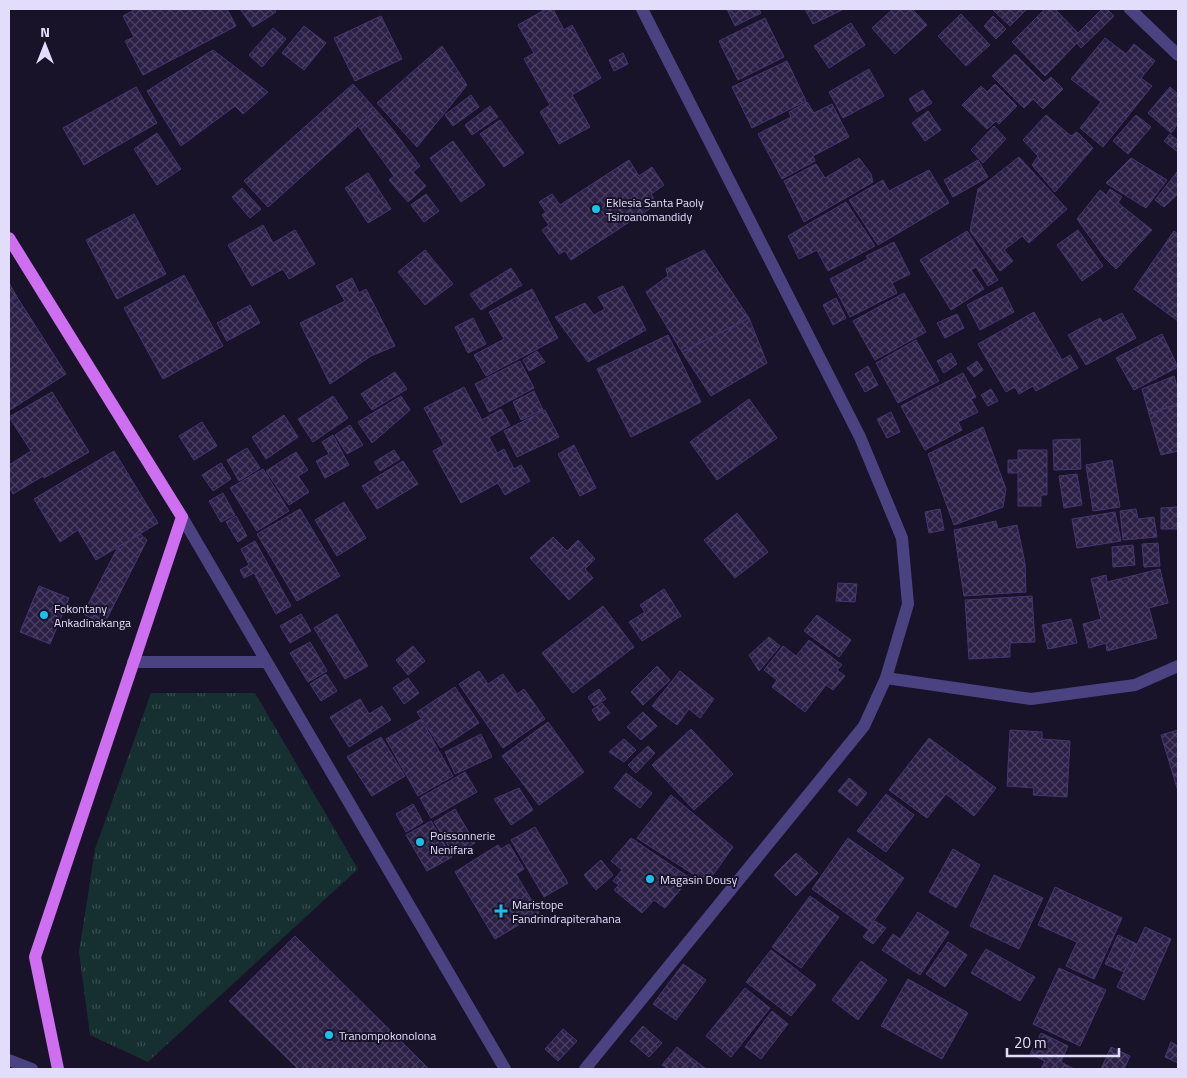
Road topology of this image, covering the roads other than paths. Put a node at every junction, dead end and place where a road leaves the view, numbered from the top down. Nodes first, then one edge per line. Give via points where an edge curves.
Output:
1 (642, 9) edge
2 (1130, 9) edge
3 (1178, 55) edge
4 (9, 238) edge
5 (182, 517) junction
6 (133, 662) junction
7 (266, 662) junction
8 (1178, 666) edge
9 (886, 678) junction
10 (9, 1060) edge
11 (32, 1069) edge
12 (58, 1069) edge
13 (505, 1069) edge
14 (584, 1069) edge

1 - 9 street via 860,437 902,538 908,604
2 - 3 street
4 - 5 main road
5 - 6 main road
5 - 7 street
6 - 7 street
6 - 12 main road via 35,957
7 - 13 street
8 - 9 street via 1135,684 1031,699
9 - 14 street via 864,726
10 - 11 street

